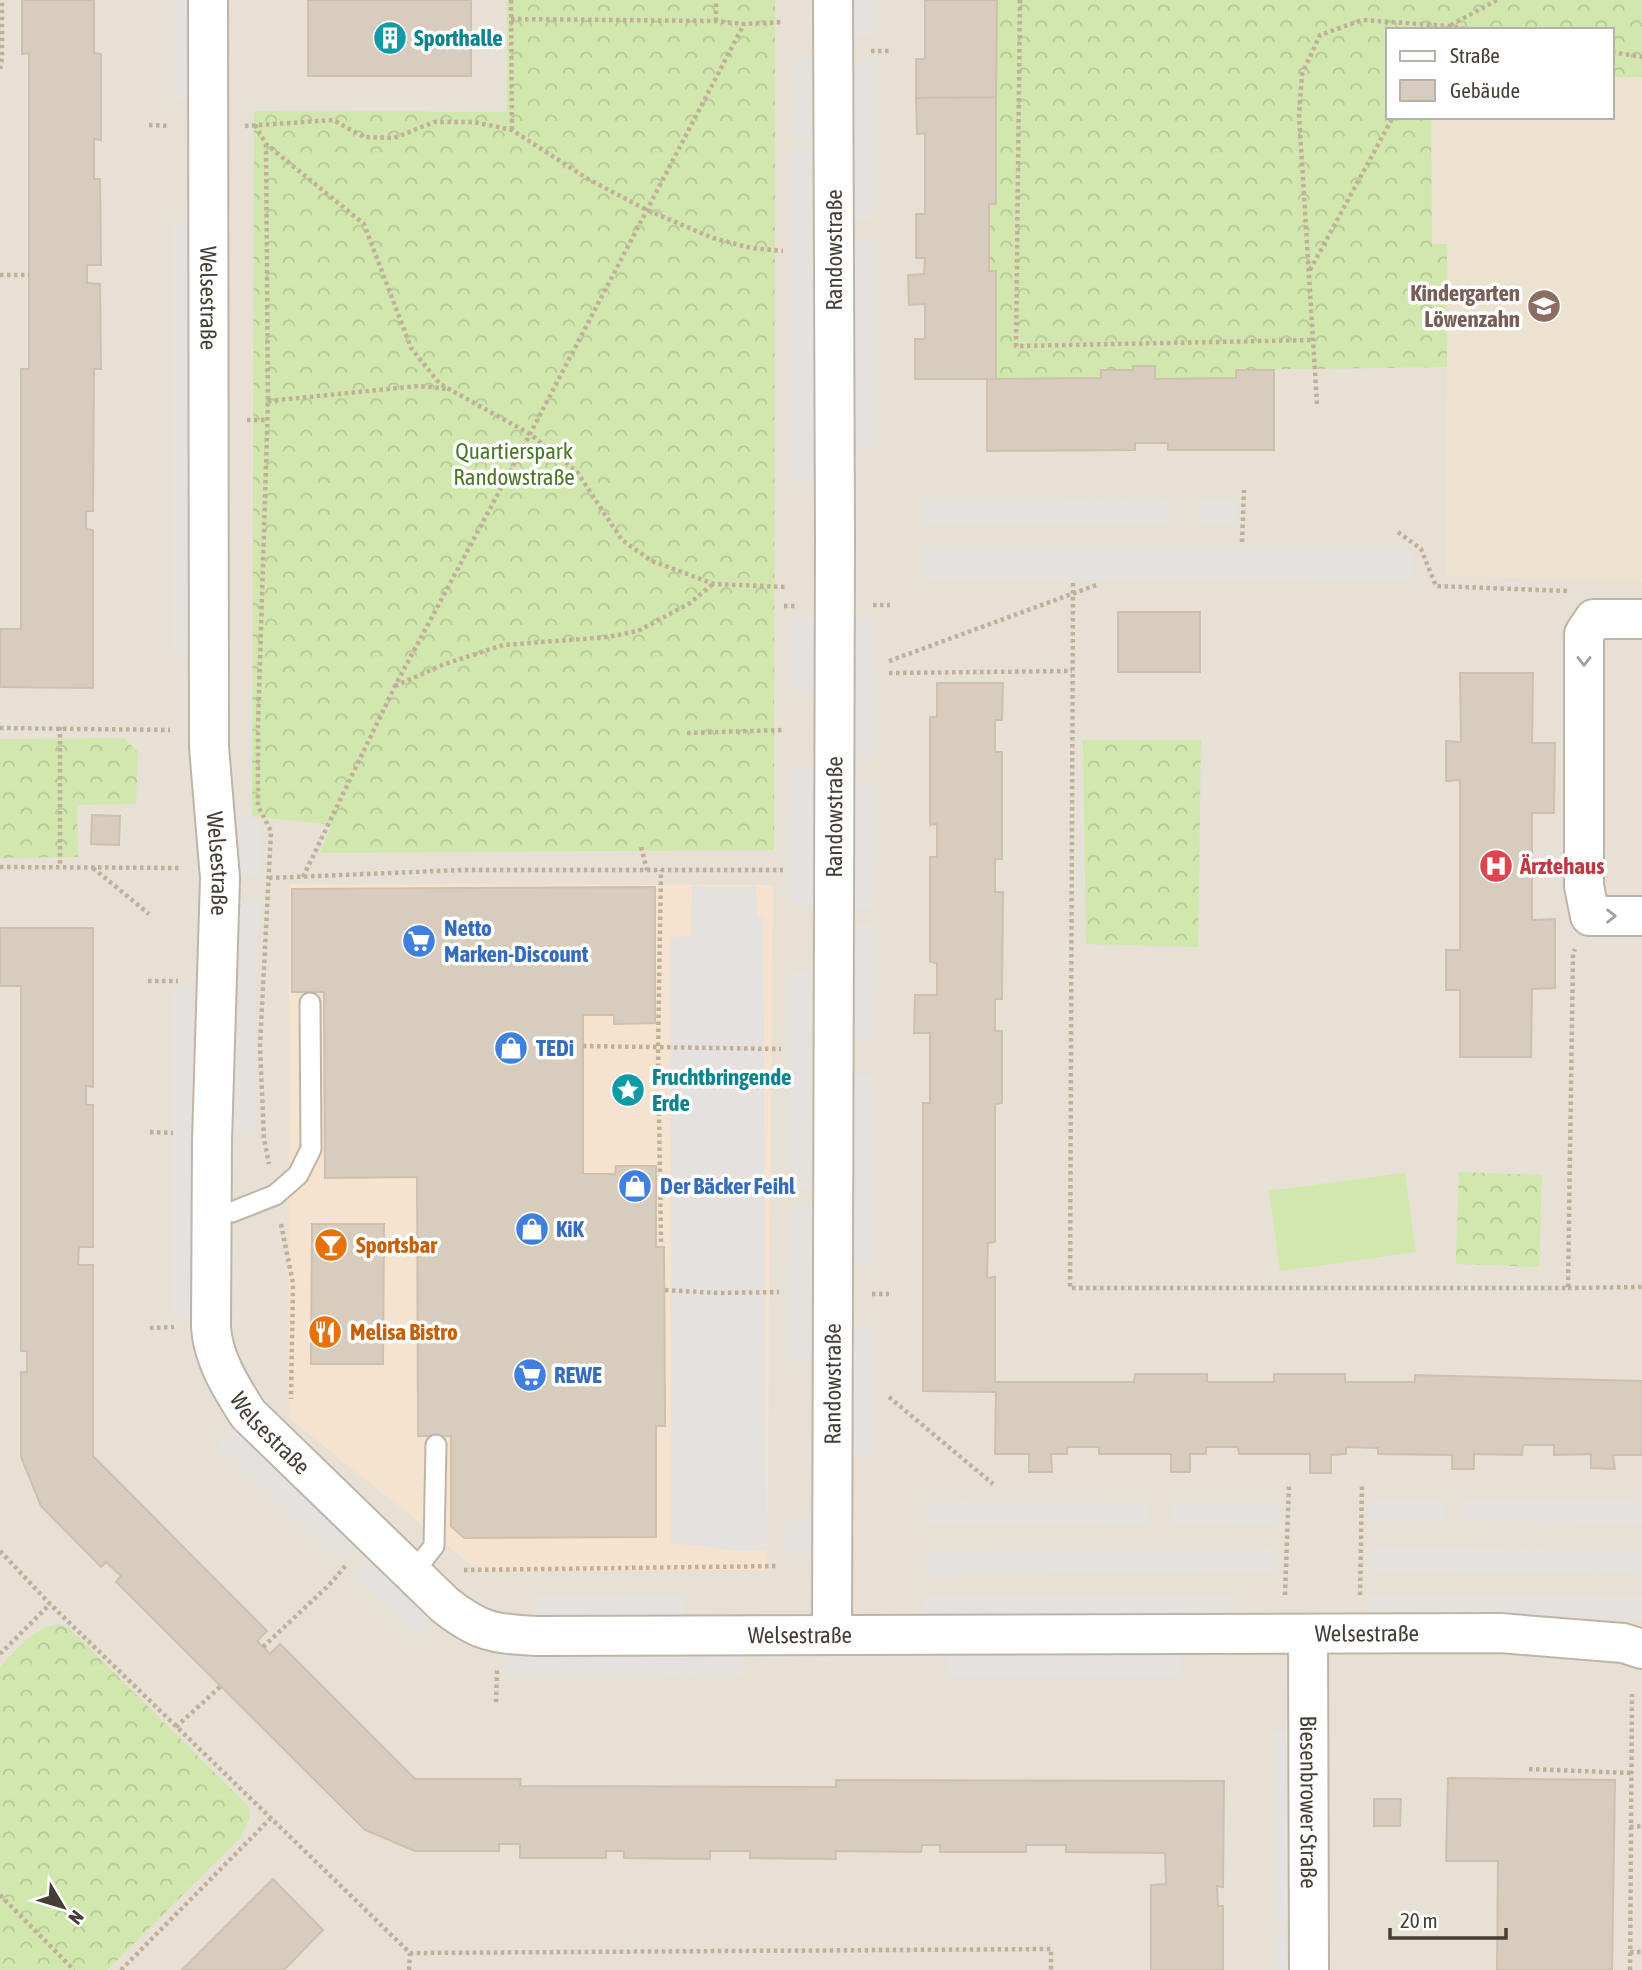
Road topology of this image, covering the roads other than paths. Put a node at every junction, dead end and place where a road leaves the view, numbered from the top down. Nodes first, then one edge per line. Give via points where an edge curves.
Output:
1 (208, 0) edge
2 (833, 0) edge
3 (1642, 619) edge
4 (1642, 916) edge
5 (310, 1003) dead end
6 (232, 1212) dead end
7 (436, 1445) dead end
8 (423, 1560) junction
9 (832, 1634) junction
10 (1296, 1634) junction
11 (1642, 1649) edge
12 (1309, 1970) edge

1 - 8 street, Welsestraße via 209,731 220,878 212,1335 226,1380 248,1413
2 - 9 street, Randowstraße
3 -> 4 street via 1594,620 1584,634 1584,886 1590,916
5 - 6 lane via 311,1149 298,1175 275,1195
7 - 8 lane
8 - 9 street, Welsestraße via 466,1622 497,1634
9 - 10 street, Welsestraße
10 - 11 street, Welsestraße via 1532,1634
10 - 12 street, Biesenbrower Straße

